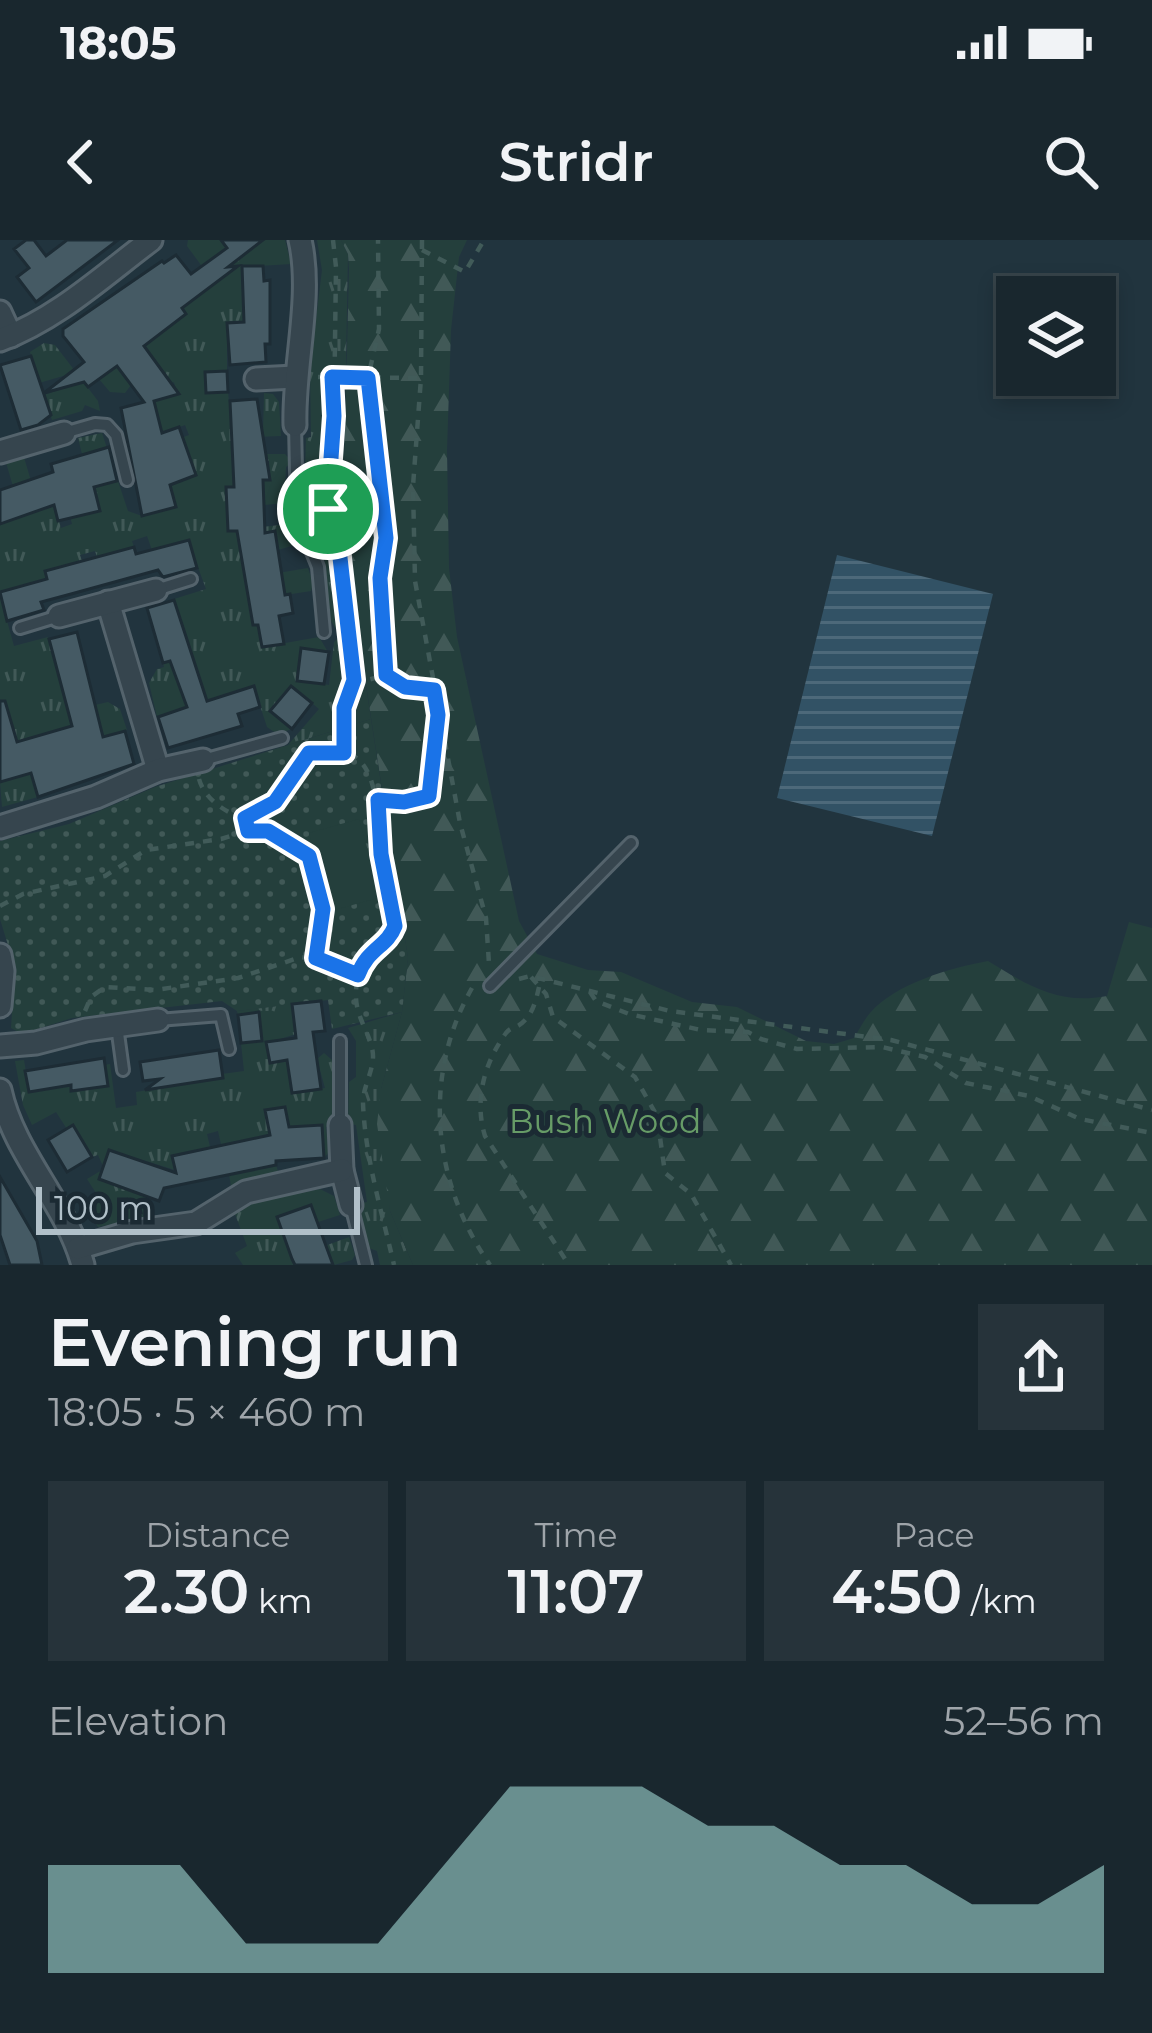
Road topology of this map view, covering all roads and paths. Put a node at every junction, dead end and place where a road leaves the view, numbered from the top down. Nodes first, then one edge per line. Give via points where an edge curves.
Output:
1 (151, 240) edge
2 (300, 240) edge
3 (332, 240) edge
4 (378, 240) edge
5 (422, 240) edge
6 (484, 240) edge
7 (422, 250) junction
8 (0, 312) edge
9 (5, 338) edge
10 (295, 376) junction
11 (332, 377) junction
12 (368, 378) junction
13 (421, 378) junction
14 (256, 379) dead end
15 (295, 425) joint
16 (64, 434) joint
17 (1, 448) edge
18 (127, 480) dead end
19 (191, 580) dead end
20 (156, 590) joint
21 (108, 602) junction
22 (59, 616) joint
23 (20, 628) dead end
24 (324, 632) dead end
25 (386, 675) junction
26 (352, 684) junction
27 (434, 690) junction
28 (438, 715) junction
29 (282, 737) dead end
30 (344, 753) junction
31 (198, 761) junction
32 (158, 770) junction
33 (378, 800) junction
34 (245, 818) junction
35 (0, 826) edge
36 (248, 831) junction
37 (631, 844) dead end
38 (0, 906) edge
39 (0, 955) edge
40 (316, 958) junction
41 (358, 975) junction
42 (530, 976) junction
43 (490, 986) junction
44 (539, 987) junction
45 (590, 992) junction
46 (0, 1006) edge
47 (158, 1020) joint
48 (117, 1025) junction
49 (86, 1030) junction
50 (340, 1041) dead end
51 (0, 1046) edge
52 (229, 1049) dead end
53 (123, 1070) dead end
54 (0, 1090) edge
55 (1152, 1110) edge
56 (340, 1125) joint
57 (1152, 1133) edge
58 (342, 1170) junction
59 (351, 1205) joint
60 (81, 1257) edge
61 (365, 1265) edge
62 (394, 1265) edge
63 (490, 1265) edge
64 (569, 1265) edge
65 (730, 1265) edge

1 - 9 street via 67,304
2 - 10 street
3 - 11 path
4 - 12 path via 380,328
5 - 7 path
6 - 7 path via 465,272
7 - 13 path
8 - 9 street
10 - 14 street
10 - 15 street
11 - 12 path
11 - 26 path via 328,500
12 - 13 path
12 - 25 path via 386,538
13 - 27 path via 416,581
15 - 24 lane via 297,515 318,567
16 - 17 street
16 - 18 lane via 110,428
19 - 20 lane
20 - 21 street
21 - 22 street
21 - 32 street
22 - 23 lane
25 - 26 path
25 - 27 path
26 - 30 path
27 - 28 path
28 - 33 path via 429,796
28 - 43 path via 486,918
29 - 31 lane
30 - 33 path via 368,769
30 - 34 path via 309,753 275,802
31 - 32 street
31 - 34 path via 205,794
32 - 35 street
33 - 41 path via 395,926
34 - 36 path
36 - 38 path via 146,850 105,876
36 - 40 path via 268,831 309,856 323,909
37 - 43 lane
39 - 46 street
40 - 41 path
40 - 49 path via 155,990 105,987 86,1003
41 - 62 path via 357,1008 373,1051 363,1100 368,1156
42 - 43 path
42 - 44 path
42 - 45 path
43 - 63 path via 472,987 453,1030 438,1106 442,1158
44 - 64 path via 532,1010 492,1058 479,1118
44 - 65 path via 553,1017 635,1077 656,1116 664,1173 691,1193
45 - 55 path via 891,1040
45 - 57 path via 629,1014 748,1031 797,1049 882,1047 925,1057 966,1083
47 - 48 street
47 - 52 lane via 221,1015
48 - 49 street
48 - 53 lane
49 - 51 street
50 - 56 lane
54 - 60 street via 16,1139
56 - 58 street
58 - 59 street
58 - 60 street via 246,1192 196,1223 132,1232
59 - 61 lane

